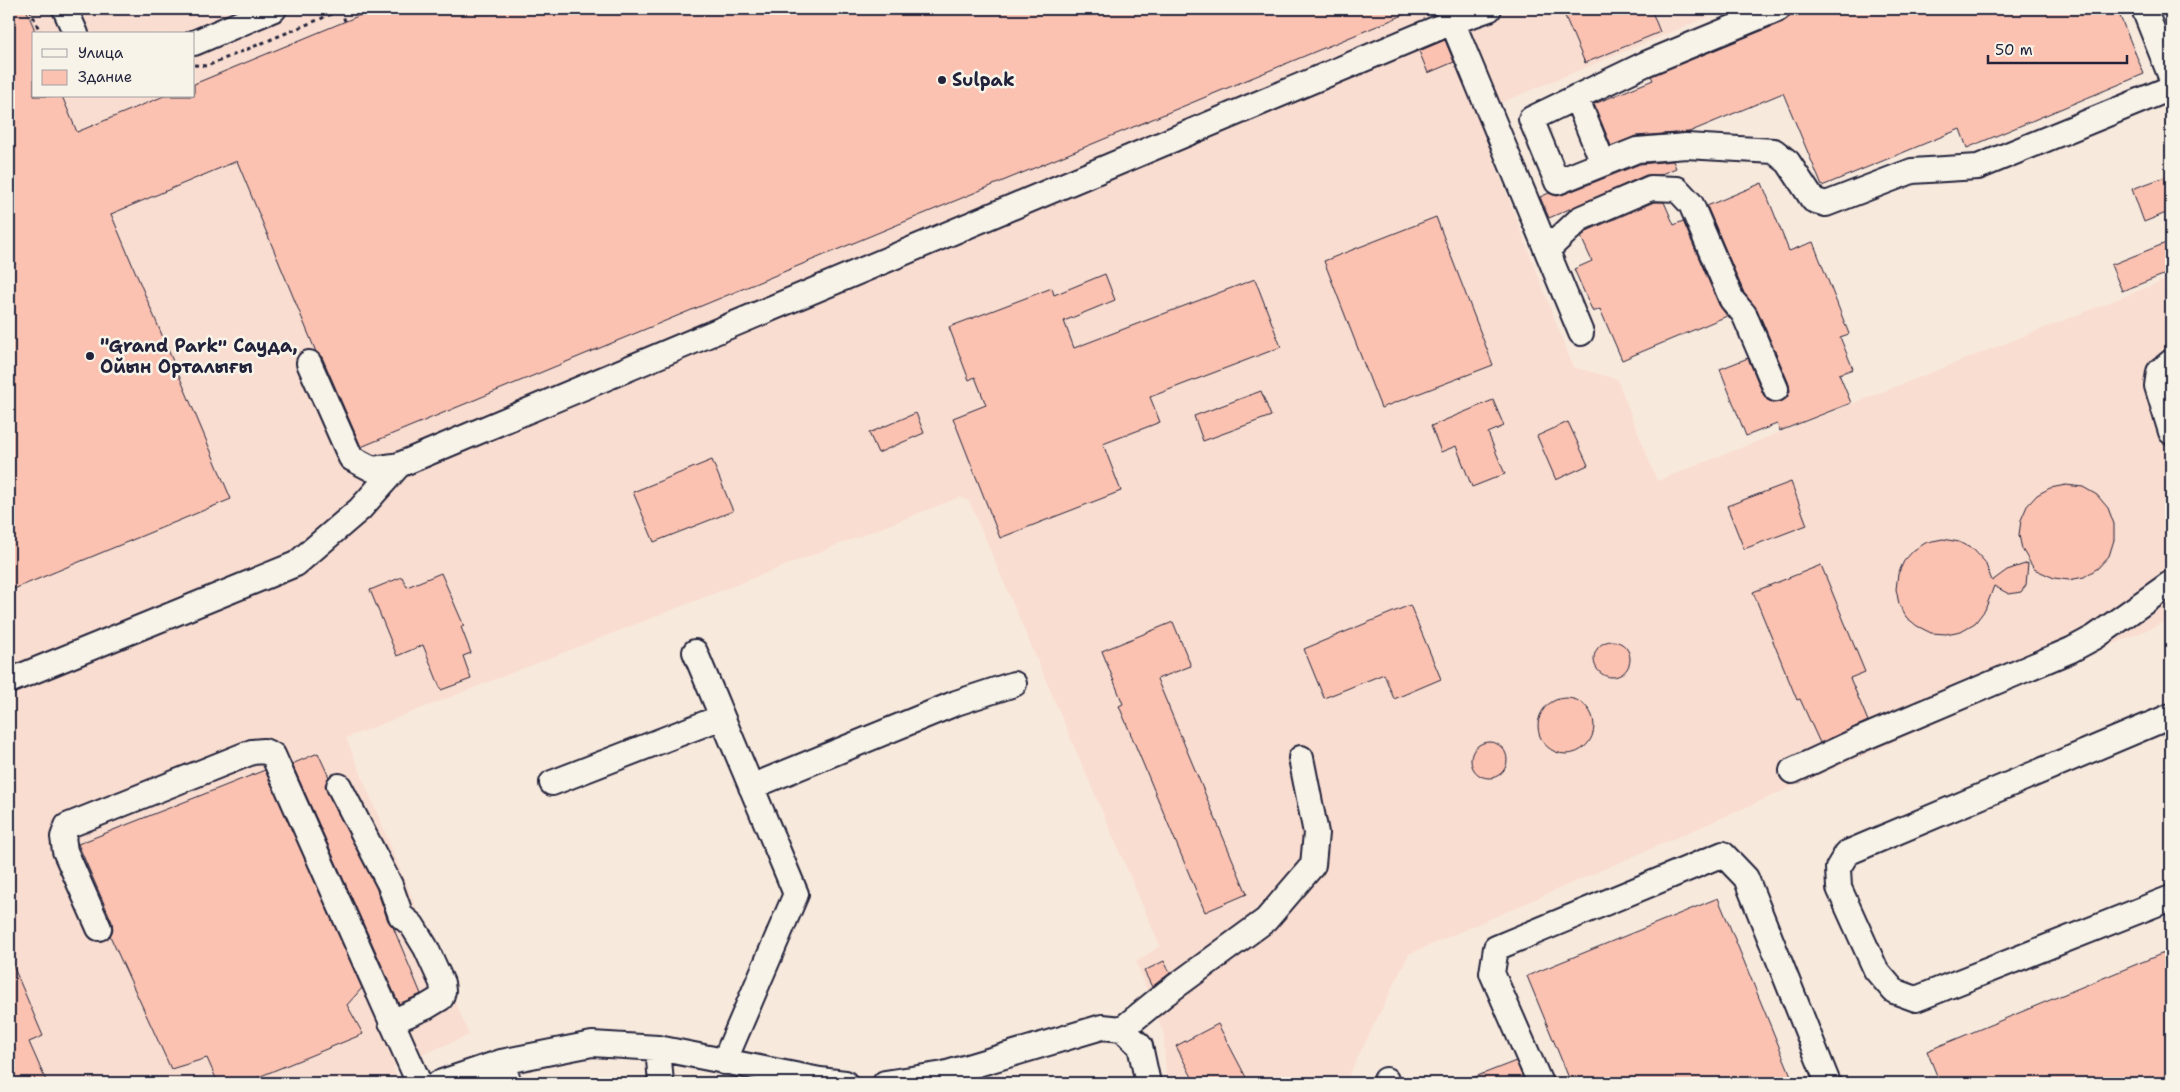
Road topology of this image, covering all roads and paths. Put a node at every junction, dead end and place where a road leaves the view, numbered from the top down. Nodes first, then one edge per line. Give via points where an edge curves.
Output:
1 (30, 9) edge
2 (65, 9) edge
3 (274, 9) edge
4 (1489, 9) edge
5 (1778, 9) edge
6 (2144, 9) edge
7 (342, 10) edge
8 (1450, 16) edge
9 (344, 21) dead end
10 (40, 32) edge
11 (75, 32) edge
12 (195, 42) edge
13 (195, 66) edge
14 (2171, 77) edge
15 (2171, 88) edge
16 (1576, 97) junction
17 (1603, 163) junction
18 (1547, 250) junction
19 (1582, 333) dead end
20 (2171, 362) edge
21 (309, 363) dead end
22 (1776, 389) dead end
23 (2171, 432) edge
24 (399, 465) junction
25 (2171, 583) edge
26 (695, 652) dead end
27 (9, 681) edge
28 (1014, 684) dead end
29 (2171, 716) edge
30 (722, 717) junction
31 (1301, 758) dead end
32 (1792, 771) dead end
33 (552, 783) dead end
34 (339, 786) dead end
35 (751, 787) junction
36 (2171, 898) edge
37 (99, 928) dead end
38 (391, 1022) junction
39 (1122, 1029) junction
40 (658, 1048) junction
41 (724, 1062) junction
42 (505, 1073) edge
43 (819, 1082) edge
44 (418, 1083) edge
45 (439, 1083) edge
46 (661, 1083) edge
47 (845, 1083) edge
48 (885, 1083) edge
49 (1148, 1083) edge
50 (1540, 1083) edge
51 (1828, 1083) edge

1 - 10 path
2 - 11 street
3 - 12 street
4 - 8 street
5 - 16 street via 1645,64
6 - 14 street
7 - 9 path
7 - 13 path via 207,66
8 - 18 street
8 - 24 street
15 - 17 street via 1978,167 1912,171 1826,204 1813,200 1788,162 1774,151 1686,146 1637,150
16 - 17 street
16 - 17 street via 1531,119 1557,182
18 - 19 street
18 - 22 street via 1581,218 1651,188 1677,189 1691,204 1732,300 1744,314
20 - 23 street via 2159,372 2157,386
21 - 24 street via 351,458 372,469
24 - 27 street via 360,509 296,564
25 - 32 street via 2095,637 2071,650
26 - 30 street
28 - 35 street via 956,703
29 - 36 street via 1847,853 1838,868 1839,888 1876,970 1894,990 1916,998
30 - 33 street
30 - 35 street
31 - 39 street via 1316,833 1314,865 1266,920
34 - 38 street via 390,885 401,916 412,925 442,983 441,998
35 - 41 street via 796,894
37 - 38 street via 65,851 63,837 67,826 252,752 264,751 273,755
38 - 44 street
39 - 48 street via 1102,1027 944,1074
39 - 49 street via 1140,1046
40 - 41 street
40 - 42 street via 592,1044
40 - 46 street
41 - 43 street
42 - 45 street
43 - 47 street
50 - 51 street via 1492,973 1496,948 1723,854 1746,878

